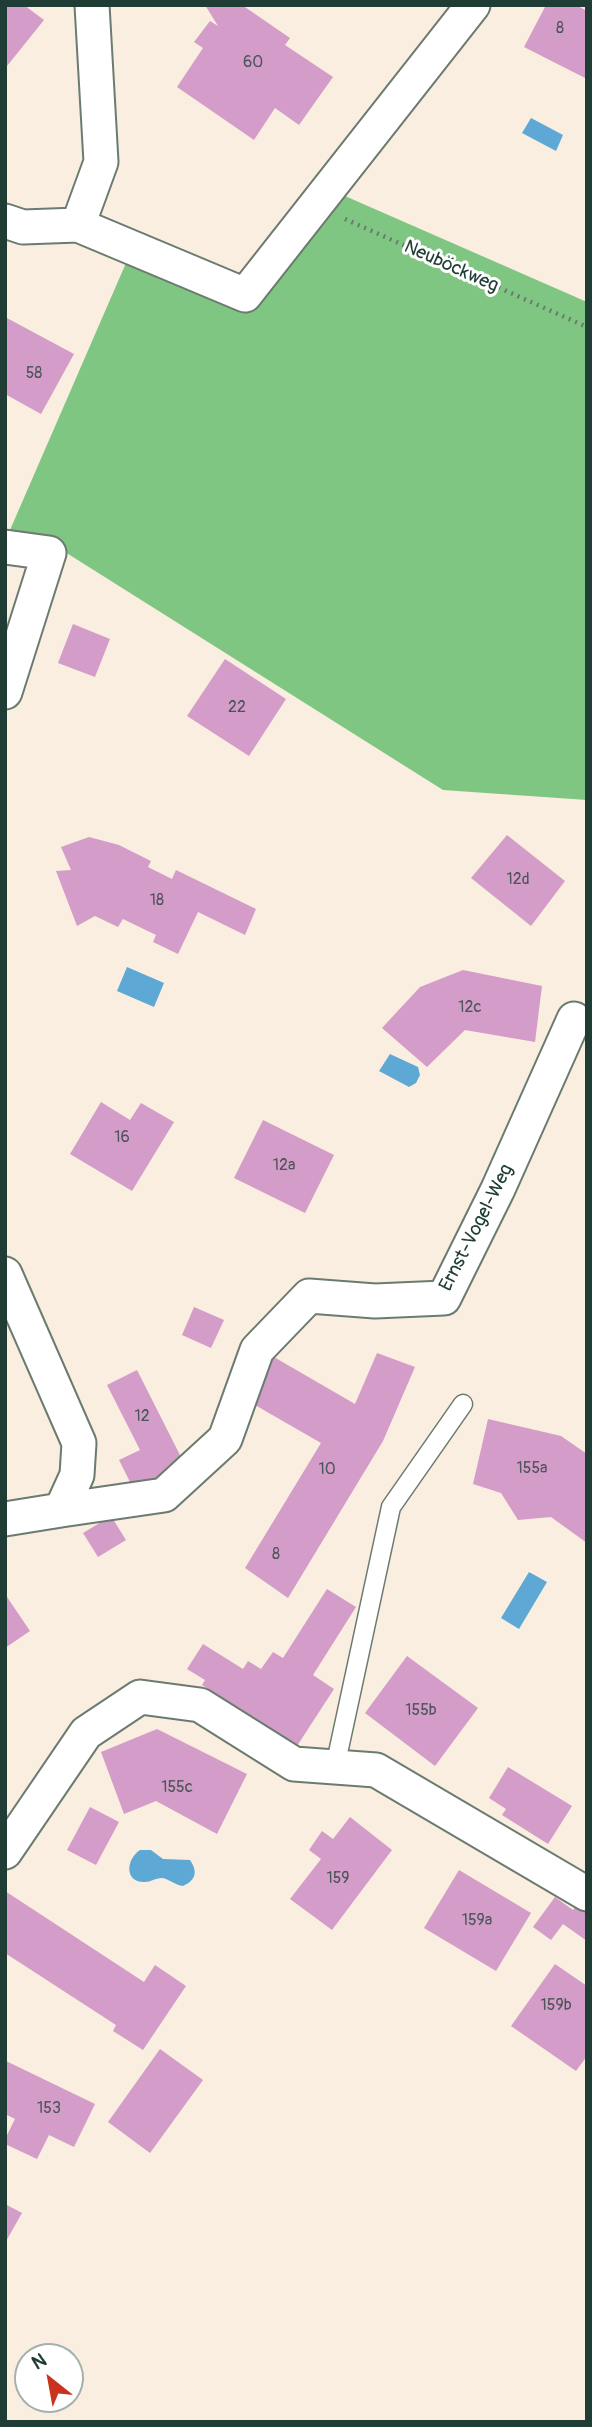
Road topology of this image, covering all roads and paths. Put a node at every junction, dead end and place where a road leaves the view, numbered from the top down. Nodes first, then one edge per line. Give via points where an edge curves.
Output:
1 (92, 5) edge
2 (473, 5) edge
3 (317, 204) junction
4 (5, 221) edge
5 (79, 225) junction
6 (587, 327) edge
7 (5, 547) edge
8 (5, 692) edge
9 (574, 1019) dead end
10 (5, 1274) edge
11 (463, 1404) dead end
12 (61, 1510) junction
13 (5, 1519) edge
14 (335, 1768) junction
15 (5, 1852) edge
16 (587, 1894) edge

1 - 5 street via 101,162
2 - 3 street
3 - 5 street via 245,295
3 - 6 path, Neuböckweg
4 - 5 street via 23,227
7 - 8 street via 49,553
9 - 12 street, Ernst-Vogel-Weg via 444,1298 375,1301 309,1296 257,1350 225,1439 164,1495
10 - 12 street via 79,1443 77,1475
11 - 14 lane via 391,1507
12 - 13 street, Ernst-Vogel-Weg
14 - 15 street via 294,1764 200,1705 140,1697 86,1733
14 - 16 street via 376,1770

